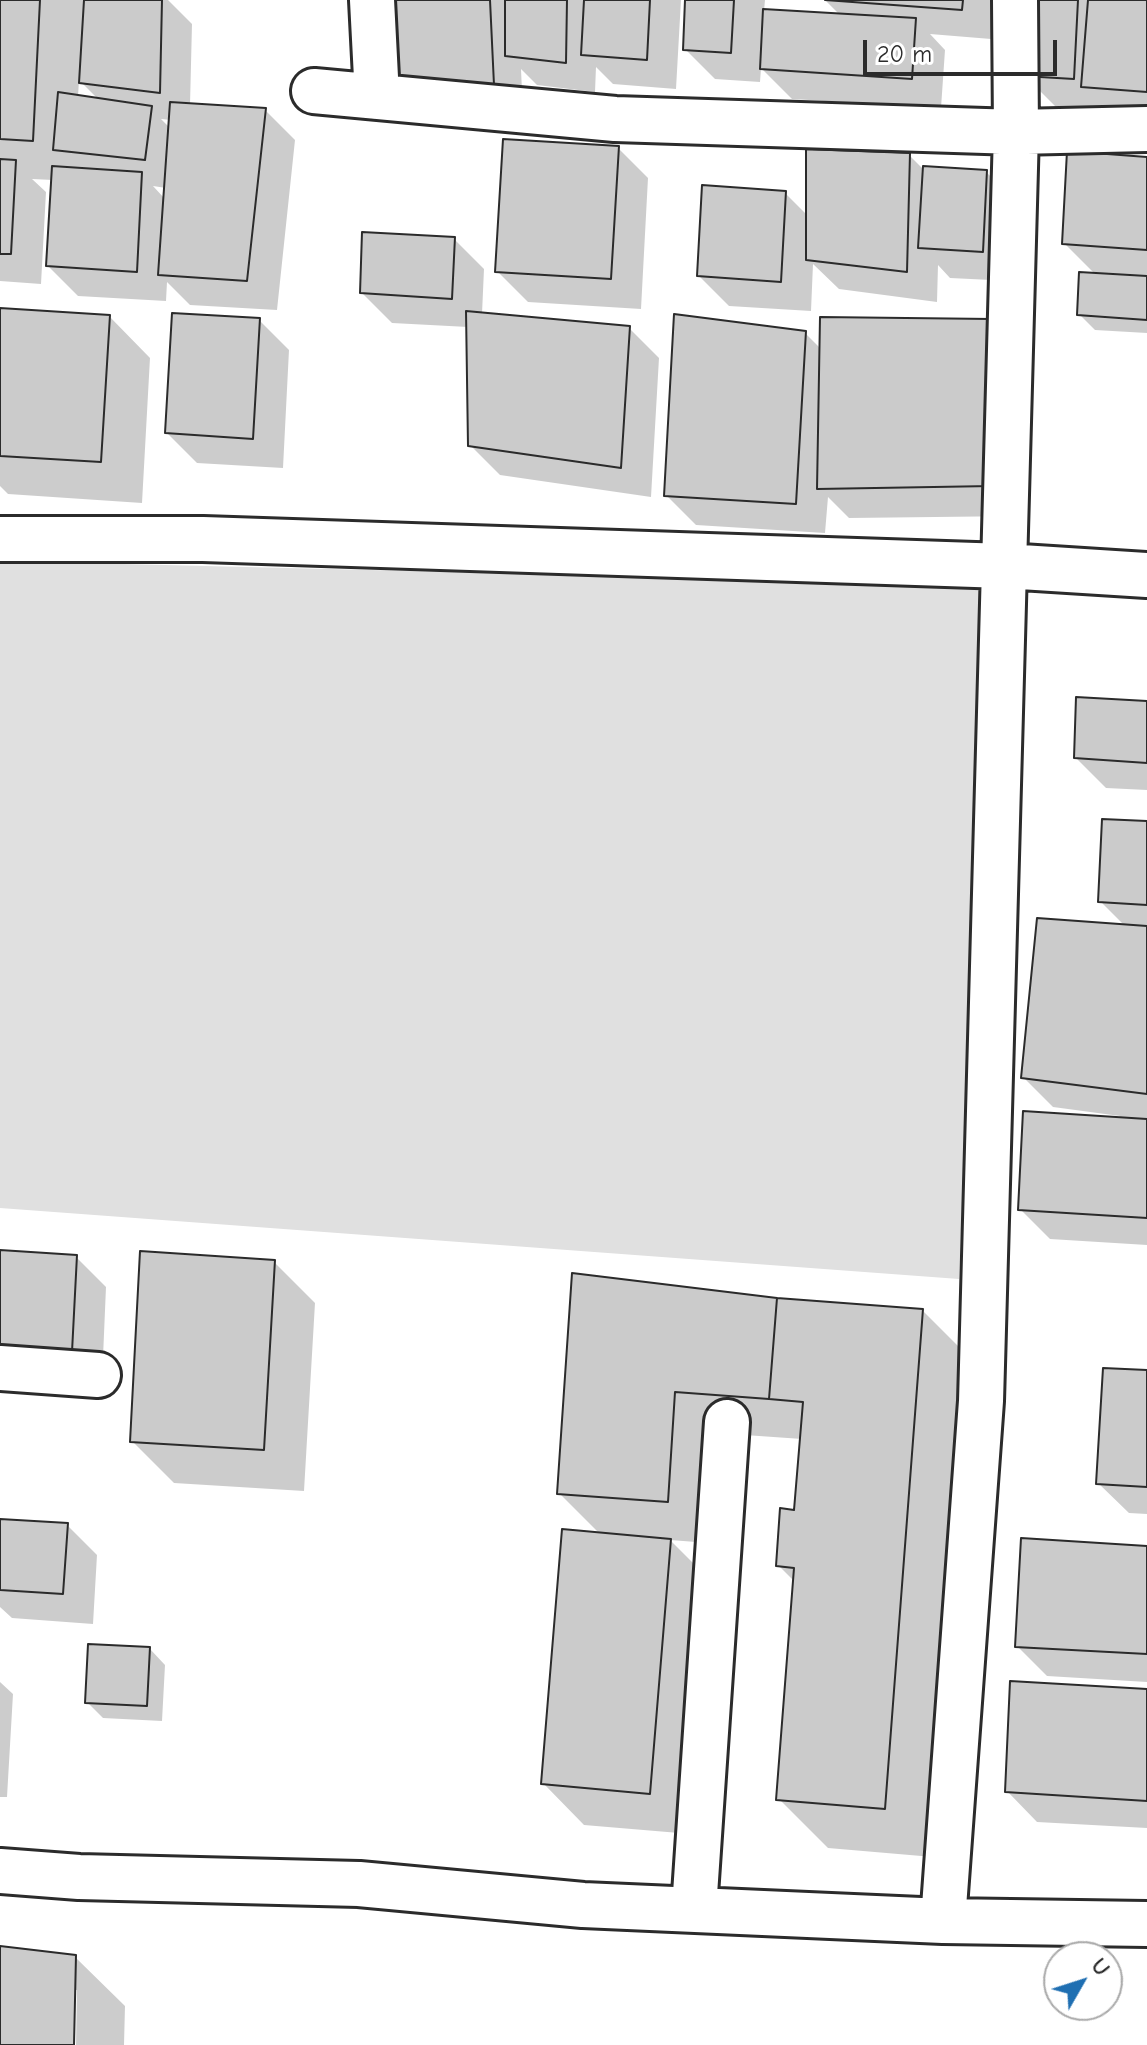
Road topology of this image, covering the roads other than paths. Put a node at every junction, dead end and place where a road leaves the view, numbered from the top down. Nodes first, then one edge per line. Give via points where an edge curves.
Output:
1 (372, 0) edge
2 (1015, 0) edge
3 (314, 91) dead end
4 (377, 97) junction
5 (1147, 129) edge
6 (1016, 132) junction
7 (0, 539) edge
8 (1005, 566) junction
9 (1147, 575) edge
10 (0, 1368) edge
11 (98, 1375) dead end
12 (727, 1422) dead end
13 (0, 1871) edge
14 (694, 1909) junction
15 (943, 1921) junction
16 (1147, 1924) edge

1 - 4 street
2 - 6 street
3 - 4 street
4 - 6 street via 615,119
5 - 6 street
6 - 8 street
7 - 8 street via 219,540
8 - 9 street
8 - 15 street via 981,1401
10 - 11 street
12 - 14 street
13 - 14 street via 359,1884 583,1905
14 - 15 street
15 - 16 street

